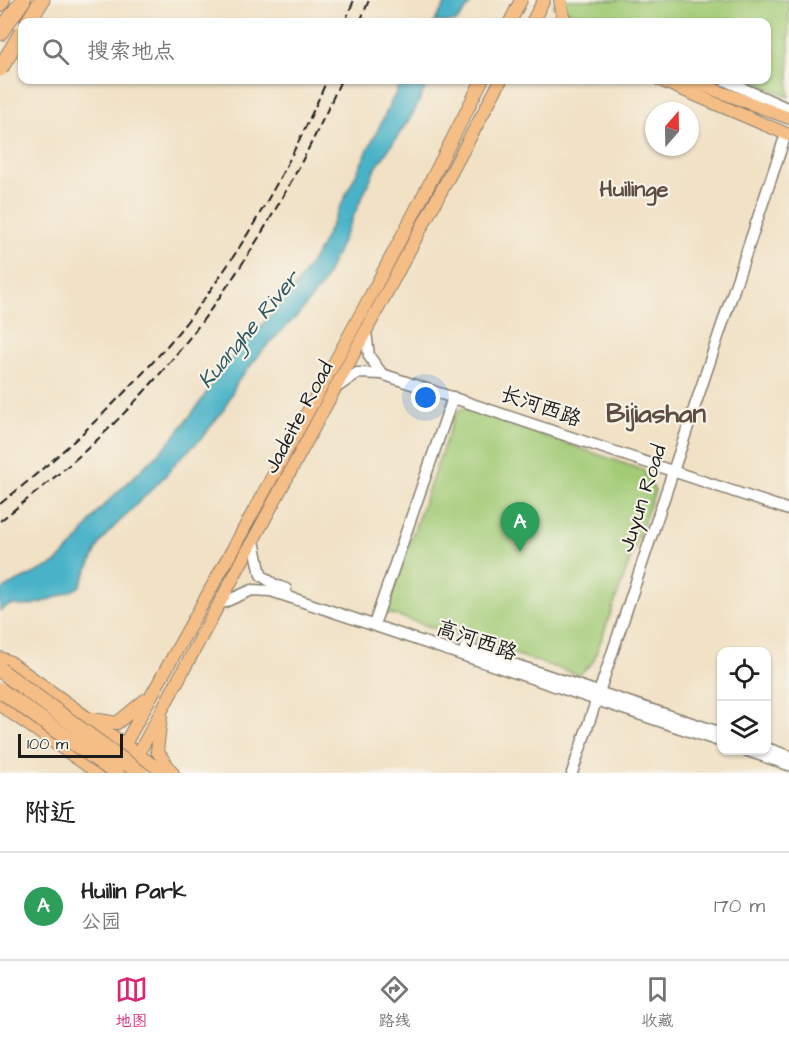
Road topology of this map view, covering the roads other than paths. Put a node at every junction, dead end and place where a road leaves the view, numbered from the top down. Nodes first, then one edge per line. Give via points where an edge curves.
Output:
1 (23, 0) edge
2 (42, 0) edge
3 (50, 0) edge
4 (521, 0) edge
5 (544, 0) edge
6 (560, 0) edge
7 (33, 18) edge
8 (34, 18) edge
9 (512, 18) edge
10 (534, 18) edge
11 (567, 18) edge
12 (0, 33) edge
13 (18, 40) edge
14 (0, 67) edge
15 (480, 84) edge
16 (499, 84) edge
17 (669, 84) edge
18 (700, 84) edge
19 (733, 84) edge
20 (789, 109) edge
21 (789, 118) edge
22 (788, 134) edge
23 (366, 332) junction
24 (382, 374) junction
25 (336, 388) junction
26 (453, 397) junction
27 (672, 471) junction
28 (789, 510) edge
29 (254, 541) junction
30 (220, 604) junction
31 (375, 619) junction
32 (0, 658) edge
33 (0, 670) edge
34 (0, 690) edge
35 (150, 696) junction
36 (597, 696) junction
37 (0, 705) edge
38 (162, 710) junction
39 (88, 718) junction
40 (717, 732) edge
41 (717, 740) edge
42 (125, 744) junction
43 (771, 750) edge
44 (138, 754) junction
45 (760, 755) edge
46 (789, 756) edge
47 (789, 765) edge
48 (84, 767) edge
49 (98, 773) edge
50 (110, 773) edge
51 (116, 773) edge
52 (128, 773) edge
53 (140, 773) edge
54 (164, 773) edge
55 (173, 773) edge
56 (572, 773) edge

1 - 12 highway
2 - 7 highway
3 - 8 street
4 - 9 main road
5 - 10 main road
6 - 11 main road
13 - 14 highway, bridge
15 - 35 main road, Jadeite Road via 309,409
16 - 23 main road, Jadeite Road
17 - 22 main road
18 - 21 main road
19 - 20 street
22 - 27 street, Juyun Road
23 - 24 street via 369,356
23 - 25 main road, Jadeite Road
24 - 25 street via 357,373
24 - 26 street, 长河西路
25 - 29 main road, Jadeite Road
26 - 27 street, 长河西路
26 - 31 street
27 - 28 street, 长河西路
27 - 36 street, Juyun Road
29 - 30 main road, Jadeite Road
29 - 31 street, 高河西路 via 261,575 275,585
30 - 36 street, 高河西路 via 252,590 271,591
30 - 38 main road, Jadeite Road
31 - 36 street, 高河西路
32 - 39 main road
33 - 53 highway, bridge
34 - 51 highway, bridge
35 - 39 main road via 117,723
35 - 42 main road, Jadeite Road
36 - 40 street, 高河西路
36 - 41 street, 高河西路
36 - 56 street, Juyun Road
37 - 48 main road
38 - 44 main road, Jadeite Road
38 - 55 main road via 157,751
39 - 42 main road
42 - 44 main road
42 - 50 main road, Jadeite Road
43 - 46 street
44 - 52 main road, Jadeite Road
44 - 54 main road
45 - 47 street
48 - 49 main road

